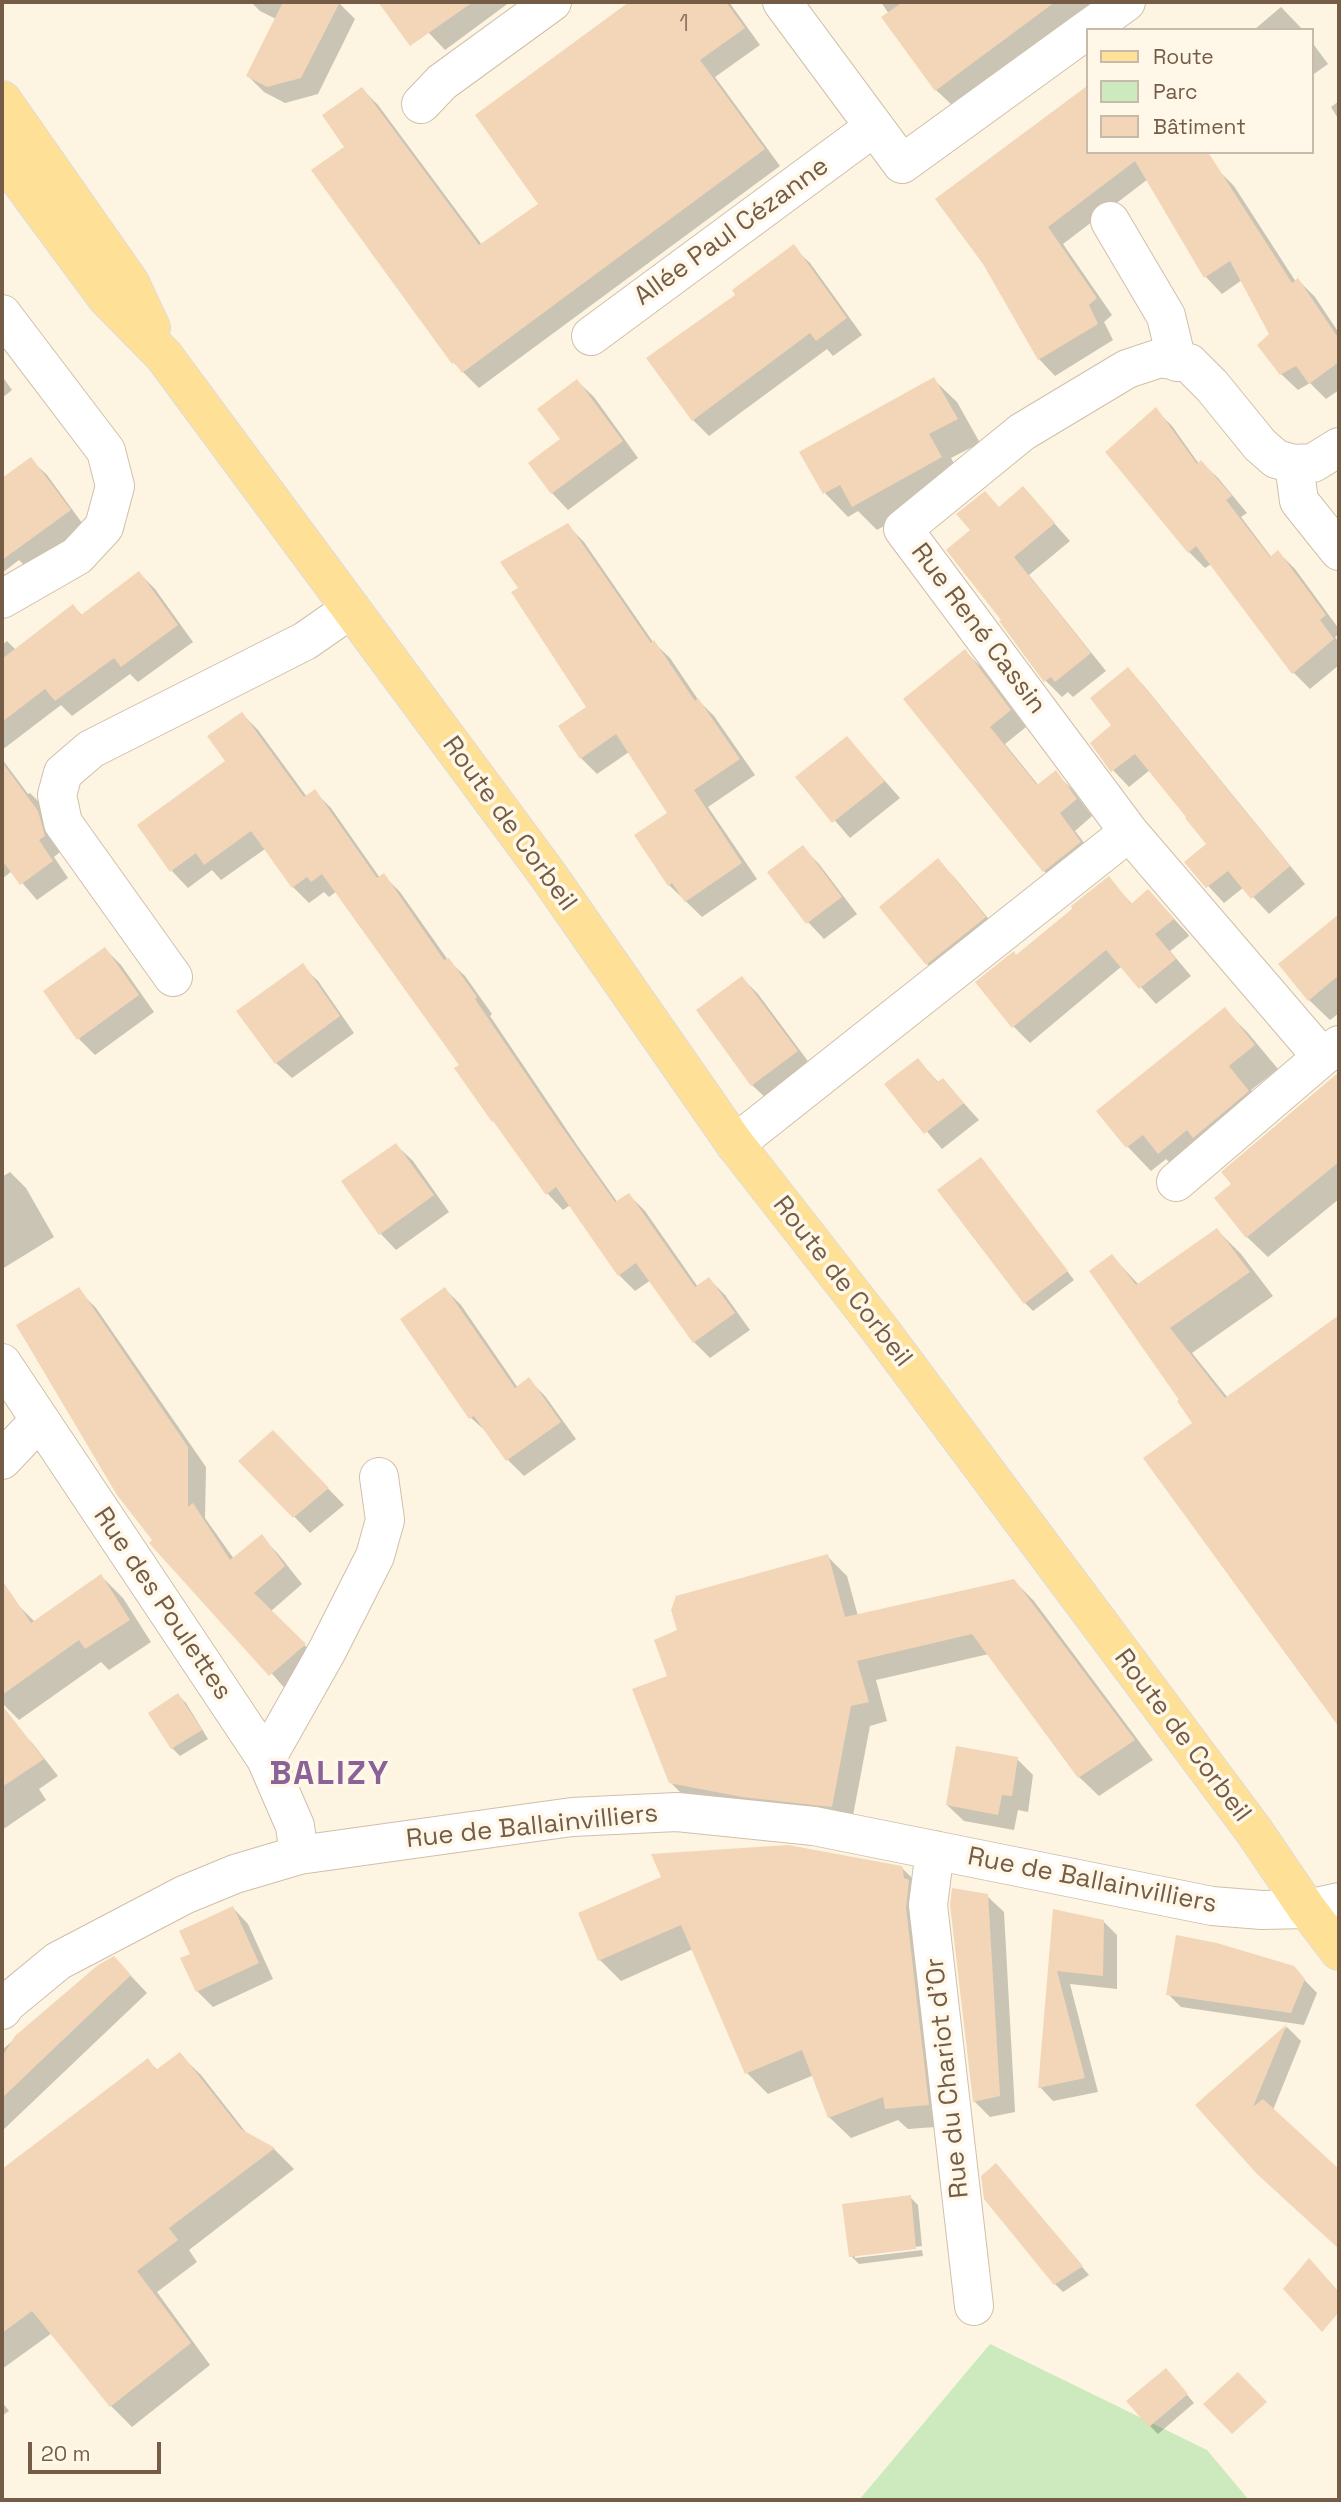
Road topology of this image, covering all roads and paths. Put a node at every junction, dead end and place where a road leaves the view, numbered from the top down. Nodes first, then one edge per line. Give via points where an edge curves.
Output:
1 (552, 2) edge
2 (782, 2) edge
3 (1126, 2) edge
4 (1090, 28) edge
5 (1086, 31) edge
6 (2, 100) edge
7 (421, 104) dead end
8 (874, 127) junction
9 (2, 156) edge
10 (1110, 221) dead end
11 (2, 314) edge
12 (591, 336) dead end
13 (164, 356) junction
14 (1177, 362) junction
15 (1339, 446) edge
16 (1294, 464) junction
17 (1339, 551) edge
18 (2, 599) edge
19 (351, 609) junction
20 (1129, 832) junction
21 (173, 977) dead end
22 (1330, 1051) edge
23 (735, 1144) junction
24 (1176, 1182) dead end
25 (2, 1363) edge
26 (39, 1421) junction
27 (2, 1460) edge
28 (379, 1477) dead end
29 (266, 1759) junction
30 (935, 1850) junction
31 (299, 1855) junction
32 (1323, 1906) edge
33 (1339, 1951) edge
34 (2, 2010) edge
35 (974, 2306) dead end

1 - 7 street via 442,82
2 - 8 street
3 - 4 street
5 - 8 street via 902,164
6 - 13 main road, Route de Corbeil via 130,283
8 - 12 street, Allée Paul Cézanne
9 - 13 main road, Route de Corbeil via 107,298
10 - 14 street via 1166,316
11 - 18 street via 106,451 115,486 104,527 77,556
13 - 19 main road, Route de Corbeil
14 - 16 street via 1189,363 1276,458
14 - 20 street, Rue René Cassin via 1160,358 1127,369 1011,440 903,529
15 - 16 street via 1313,463
16 - 17 street via 1299,501
19 - 21 street via 305,641 91,749 63,773 57,795 63,823
19 - 23 main road, Route de Corbeil via 548,876
20 - 22 street, Rue René Cassin
20 - 23 street
22 - 24 street, Rue René Cassin
23 - 32 main road, Route de Corbeil via 878,1326 1254,1831
25 - 26 street, Rue des Poulettes
26 - 27 street
26 - 29 street, Rue des Poulettes
28 - 29 street via 385,1520 375,1556
29 - 31 street, Rue des Poulettes via 295,1826
30 - 31 street, Rue de Ballainvilliers via 814,1826 677,1812 572,1817
30 - 32 street, Rue de Ballainvilliers via 1212,1906 1262,1910
30 - 35 street, Rue du Chariot d'Or via 928,1905
31 - 34 street, Rue de Ballainvilliers via 235,1874 121,1927 58,1961
32 - 33 main road, Route de Corbeil

